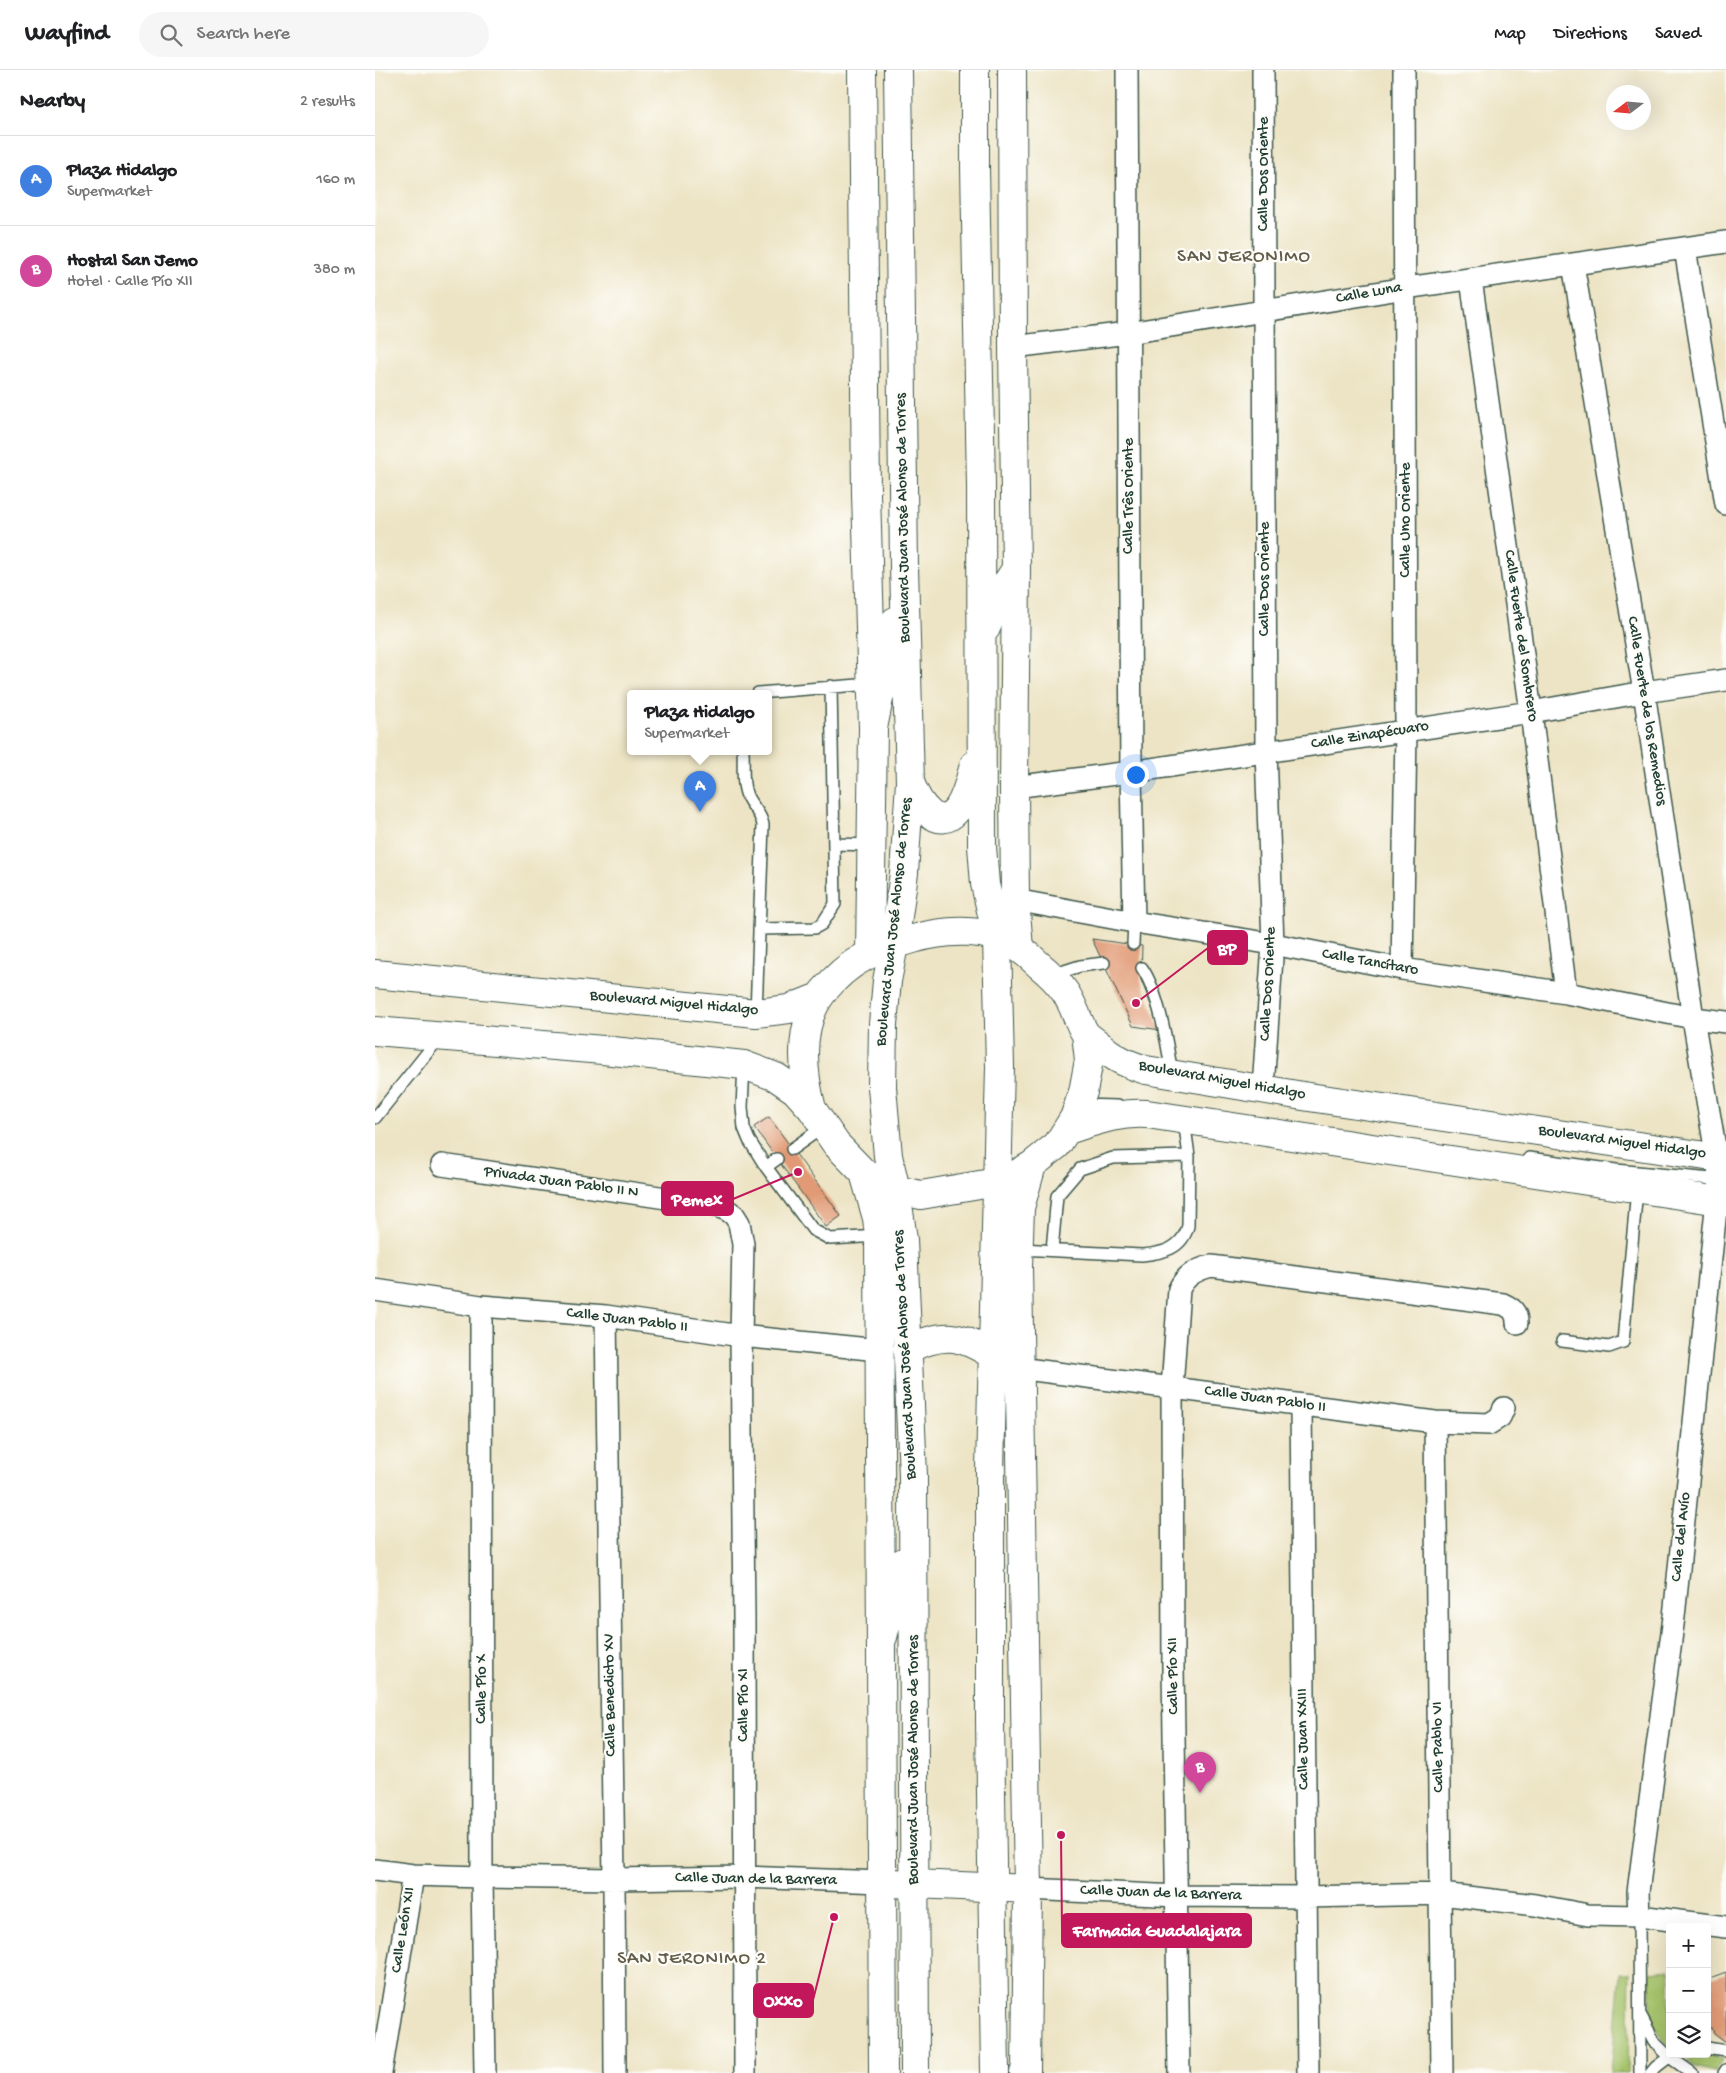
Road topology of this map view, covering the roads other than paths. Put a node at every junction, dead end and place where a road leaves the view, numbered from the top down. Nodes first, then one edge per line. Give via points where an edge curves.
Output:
1 (862, 70) edge
2 (898, 70) edge
3 (975, 70) edge
4 (1012, 70) edge
5 (1127, 70) edge
6 (1263, 70) edge
7 (1404, 70) edge
8 (1726, 242) edge
9 (1685, 248) junction
10 (1573, 264) junction
11 (1471, 278) junction
12 (1406, 288) junction
13 (1264, 312) junction
14 (1128, 333) junction
15 (1013, 347) junction
16 (1726, 504) edge
17 (904, 567) junction
18 (1016, 568) junction
19 (982, 641) junction
20 (1726, 680) edge
21 (871, 684) junction
22 (831, 686) junction
23 (772, 692) edge
24 (1644, 692) junction
25 (1531, 712) junction
26 (873, 728) junction
27 (1406, 730) junction
28 (981, 744) junction
29 (1266, 751) junction
30 (743, 755) edge
31 (1131, 772) junction
32 (910, 782) junction
33 (1014, 787) junction
34 (835, 844) junction
35 (872, 844) junction
36 (1015, 900) junction
37 (1134, 922) junction
38 (759, 929) junction
39 (1008, 942) junction
40 (1133, 944) dead end
41 (1273, 944) junction
42 (882, 949) junction
43 (1103, 963) dead end
44 (1142, 968) dead end
45 (1402, 969) junction
46 (375, 974) edge
47 (1051, 976) junction
48 (375, 984) edge
49 (1566, 993) junction
50 (815, 1006) junction
51 (756, 1013) junction
52 (1693, 1018) junction
53 (375, 1022) edge
54 (1726, 1022) edge
55 (375, 1031) edge
56 (440, 1036) junction
57 (1090, 1053) junction
58 (745, 1065) junction
59 (1118, 1072) dead end
60 (1172, 1074) junction
61 (805, 1083) junction
62 (1263, 1088) junction
63 (1079, 1104) junction
64 (375, 1118) edge
65 (818, 1118) junction
66 (1184, 1120) junction
67 (1067, 1130) junction
68 (1431, 1145) dead end
69 (792, 1149) dead end
70 (1189, 1156) junction
71 (1519, 1157) dead end
72 (777, 1159) dead end
73 (442, 1165) dead end
74 (1032, 1165) junction
75 (766, 1167) junction
76 (864, 1173) junction
77 (1722, 1176) edge
78 (997, 1182) junction
79 (1637, 1189) junction
80 (896, 1190) junction
81 (879, 1236) junction
82 (1051, 1250) junction
83 (1019, 1258) junction
84 (375, 1290) edge
85 (481, 1306) junction
86 (606, 1316) junction
87 (1517, 1323) dead end
88 (741, 1336) junction
89 (1562, 1341) dead end
90 (907, 1349) junction
91 (879, 1350) junction
92 (994, 1356) junction
93 (1018, 1368) junction
94 (1172, 1388) junction
95 (1301, 1406) junction
96 (1504, 1408) dead end
97 (1435, 1422) junction
98 (913, 1529) junction
99 (883, 1637) junction
100 (375, 1870) edge
101 (413, 1875) junction
102 (482, 1877) junction
103 (745, 1877) junction
104 (614, 1879) junction
105 (883, 1882) junction
106 (914, 1884) junction
107 (992, 1887) junction
108 (1028, 1889) junction
109 (1441, 1894) junction
110 (1178, 1896) junction
111 (1305, 1897) junction
112 (1639, 1916) junction
113 (1726, 1927) edge
114 (1640, 2014) junction
115 (1711, 2049) edge
116 (1666, 2051) edge
117 (1726, 2051) edge
118 (1668, 2058) edge
119 (1675, 2058) edge
120 (1726, 2070) edge
121 (1025, 2071) edge
122 (1692, 2072) edge
123 (381, 2073) edge
124 (485, 2073) edge
125 (615, 2073) edge
126 (745, 2073) edge
127 (883, 2073) edge
128 (915, 2073) edge
129 (995, 2073) edge
130 (1179, 2073) edge
131 (1308, 2073) edge
132 (1442, 2073) edge
133 (1640, 2073) edge
134 (1651, 2073) edge
135 (1724, 2073) edge

1 - 21 main road
2 - 17 main road, Boulevard Juan José Alonso de Torres
3 - 19 main road
4 - 15 main road
5 - 14 street, Calle Três Oriente
6 - 13 street, Calle Dos Oriente
7 - 12 street, Calle Uno Oriente
8 - 9 street, Calle Luna
9 - 10 street, Calle Luna
9 - 16 street
10 - 11 street, Calle Luna
10 - 24 street, Calle Fuerte de los Remedios
11 - 12 street, Calle Luna
11 - 25 street, Calle Fuerte del Sombrero
12 - 13 street, Calle Luna
12 - 27 street, Calle Uno Oriente
13 - 14 street, Calle Luna
13 - 29 street, Calle Dos Oriente
14 - 15 street, Calle Luna
14 - 31 street, Calle Três Oriente
15 - 18 main road
17 - 26 main road
17 - 32 main road, Boulevard Juan José Alonso de Torres
18 - 19 main road via 993,609
18 - 33 main road
19 - 28 main road
20 - 24 street, Calle Zinapécuaro
21 - 22 lane
21 - 26 main road
22 - 23 lane
22 - 34 lane
24 - 25 street, Calle Zinapécuaro
24 - 52 street, Calle Fuerte de los Remedios
25 - 27 street, Calle Zinapécuaro
25 - 49 street, Calle Fuerte del Sombrero
26 - 35 main road
27 - 29 street, Calle Zinapécuaro
27 - 45 street, Calle Uno Oriente
28 - 32 main road via 960,805 949,816 930,814 920,804
28 - 39 main road via 983,867 987,898
29 - 31 street, Calle Zinapécuaro
29 - 41 street, Calle Dos Oriente
30 - 38 lane via 744,788 763,824
31 - 33 street, Calle Zinapécuaro
31 - 37 street, Calle Três Oriente
32 - 42 main road, Boulevard Juan José Alonso de Torres via 903,873
33 - 36 main road
34 - 35 lane
34 - 38 lane via 835,904 822,924 815,928
35 - 42 main road
36 - 37 street, Calle Tancítaro
36 - 39 main road
37 - 40 lane
37 - 41 street, Calle Tancítaro
38 - 51 lane
39 - 42 main road, Boulevard Miguel Hidalgo via 966,932 946,932
39 - 47 main road, Boulevard Miguel Hidalgo
39 - 78 main road
41 - 45 street, Calle Tancítaro
41 - 62 street, Calle Dos Oriente
42 - 50 main road, Boulevard Miguel Hidalgo via 836,978
42 - 80 main road, Boulevard Juan José Alonso de Torres via 887,981 882,1086 888,1156
43 - 47 lane via 1080,966
44 - 60 lane via 1164,1029
45 - 49 street, Calle Tancítaro
46 - 51 main road, Boulevard Miguel Hidalgo
47 - 57 main road, Boulevard Miguel Hidalgo via 1073,1005
48 - 50 lane via 731,1021 772,1021
49 - 52 street, Calle Tancítaro
50 - 51 main road, Boulevard Miguel Hidalgo
50 - 61 main road via 804,1047
52 - 54 street, Calle Tancítaro
52 - 77 street, Calle Fuerte de los Remedios
53 - 61 lane via 755,1058 791,1073
55 - 56 main road
56 - 58 main road
56 - 64 lane
57 - 60 main road, Boulevard Miguel Hidalgo via 1146,1070
57 - 63 main road
58 - 65 main road via 776,1077 795,1090
58 - 75 lane via 741,1107 744,1128
59 - 77 lane via 1141,1079
60 - 62 main road, Boulevard Miguel Hidalgo
61 - 65 main road
62 - 77 main road, Boulevard Miguel Hidalgo
63 - 67 main road
63 - 68 lane via 1139,1106
65 - 69 lane
65 - 76 main road via 846,1156
66 - 67 main road via 1131,1113
66 - 70 lane
66 - 79 main road
67 - 74 main road via 1045,1157
70 - 82 lane via 1113,1158 1080,1169 1057,1196
70 - 82 lane via 1188,1226 1180,1243 1160,1253 1142,1255
71 - 77 lane via 1616,1170
72 - 75 lane
73 - 88 street, Privada Juan Pablo II N via 714,1205 727,1210 739,1223 743,1244
74 - 78 main road
74 - 83 main road via 1021,1200
75 - 81 lane via 813,1230 821,1235 830,1239
76 - 80 main road
76 - 81 main road, Boulevard Juan José Alonso de Torres
77 - 79 main road
77 - 112 street, Calle del Avío via 1674,1616 1638,1892
78 - 80 main road via 921,1195
78 - 92 main road
79 - 89 lane via 1623,1342 1609,1346
80 - 90 main road, Boulevard Juan José Alonso de Torres via 905,1275
81 - 91 main road, Boulevard Juan José Alonso de Torres
82 - 83 lane
83 - 92 main road
83 - 93 main road
84 - 85 street, Calle Juan Pablo II
85 - 86 street, Calle Juan Pablo II
85 - 102 street, Calle Pío X
86 - 88 street, Calle Juan Pablo II
86 - 104 street, Calle Benedicto XV
87 - 94 street, Calle Pío XII via 1514,1311 1503,1304 1211,1266 1198,1269 1184,1280 1179,1289
88 - 91 street, Calle Juan Pablo II
88 - 103 street, Calle Pío XI
90 - 92 main road via 933,1338 950,1337 974,1343
90 - 98 main road, Boulevard Juan José Alonso de Torres
91 - 99 main road, Boulevard Juan José Alonso de Torres
92 - 107 main road via 990,1469
93 - 94 street, Calle Juan Pablo II
93 - 108 main road
94 - 95 street, Calle Juan Pablo II
94 - 110 street, Calle Pío XII
95 - 97 street, Calle Juan Pablo II
95 - 111 street, Calle Juan XXIII
96 - 97 street, Calle Juan Pablo II via 1500,1417 1489,1424
97 - 109 street, Calle Pablo VI
98 - 99 main road
98 - 106 main road, Boulevard Juan José Alonso de Torres
99 - 105 main road, Boulevard Juan José Alonso de Torres
100 - 101 street, Calle Juan de la Barrera
101 - 102 street, Calle Juan de la Barrera
101 - 123 street, Calle León XII
102 - 104 street, Calle Juan de la Barrera
102 - 124 street, Calle Pío X
103 - 104 street, Calle Juan de la Barrera
103 - 105 street, Calle Juan de la Barrera
103 - 126 street, Calle Pío XI
104 - 125 street, Calle Benedicto XV
105 - 106 main road, Calle Juan de la Barrera
105 - 127 main road, Boulevard Juan José Alonso de Torres
106 - 107 main road, Calle Juan de la Barrera
106 - 128 main road, Boulevard Juan José Alonso de Torres
107 - 108 main road, Calle Juan de la Barrera
107 - 129 main road
108 - 110 street, Calle Juan de la Barrera
108 - 121 main road
109 - 111 street, Calle Juan de la Barrera
109 - 112 street, Calle Juan de la Barrera via 1588,1915
109 - 132 street, Calle Pablo VI
110 - 111 street, Calle Juan de la Barrera
110 - 130 street, Calle Pío XII
111 - 131 street, Calle Juan XXIII
112 - 113 street, Calle Juan de la Barrera
112 - 114 lane
114 - 116 lane via 1655,2043
114 - 133 lane
115 - 117 lane
118 - 134 lane
119 - 122 lane
120 - 135 lane

